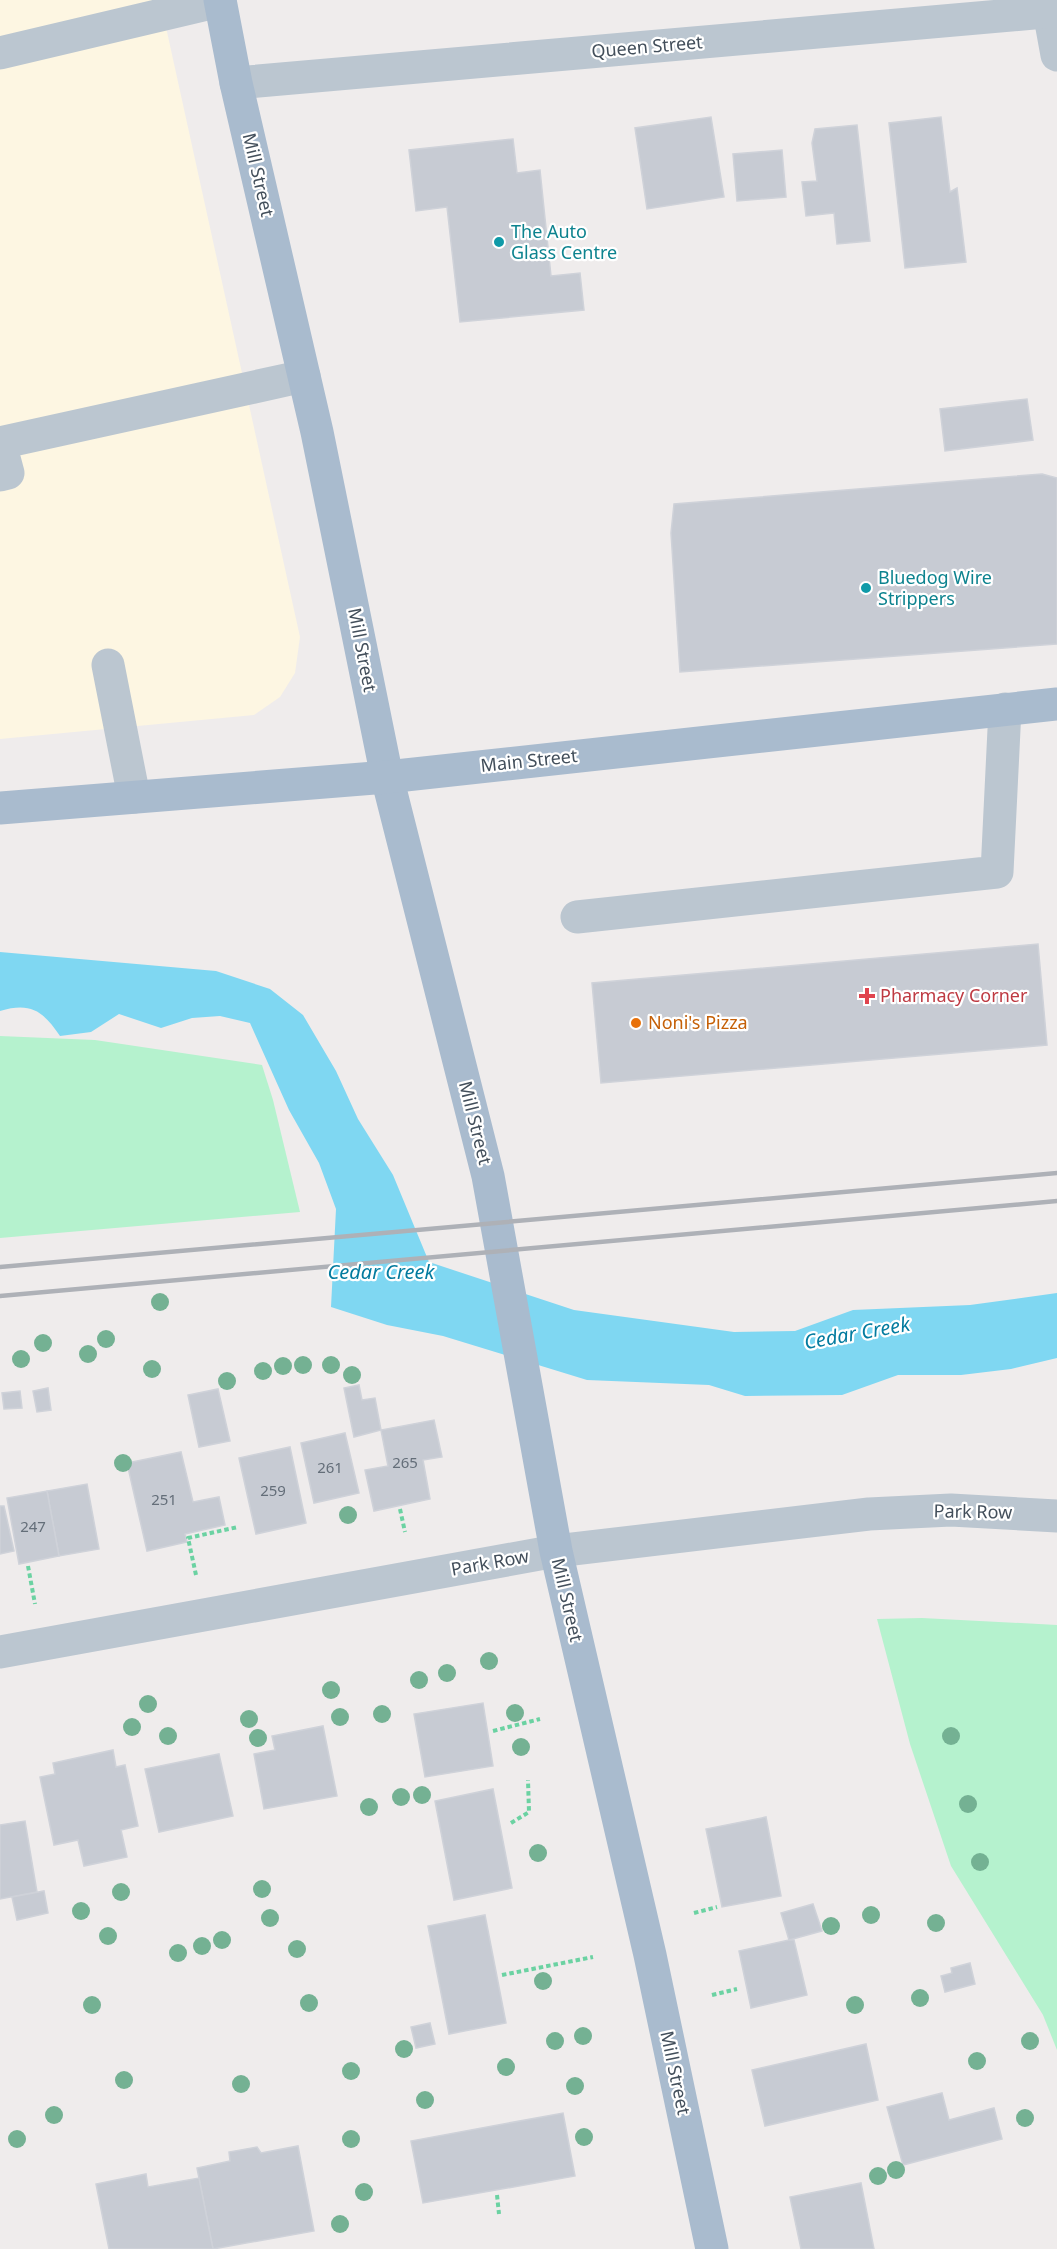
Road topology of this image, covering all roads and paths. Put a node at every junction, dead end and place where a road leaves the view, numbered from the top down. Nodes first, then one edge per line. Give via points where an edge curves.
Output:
1 (220, 1) edge
2 (1051, 8) edge
3 (0, 53) edge
4 (1057, 55) edge
5 (236, 83) junction
6 (304, 376) junction
7 (0, 475) edge
8 (108, 665) dead end
9 (1057, 704) edge
10 (1005, 710) junction
11 (387, 777) junction
12 (134, 797) junction
13 (0, 808) edge
14 (577, 917) dead end
15 (400, 1509) dead end
16 (1057, 1516) edge
17 (238, 1527) dead end
18 (405, 1532) dead end
19 (556, 1551) junction
20 (28, 1566) dead end
21 (196, 1576) dead end
22 (35, 1606) dead end
23 (0, 1652) edge
24 (540, 1719) dead end
25 (493, 1731) dead end
26 (528, 1780) dead end
27 (511, 1823) dead end
28 (717, 1907) dead end
29 (694, 1913) dead end
30 (593, 1957) dead end
31 (502, 1976) dead end
32 (736, 1989) dead end
33 (712, 1995) dead end
34 (497, 2195) dead end
35 (499, 2214) dead end
36 (712, 2249) edge

1 - 3 street
1 - 5 main road, Mill Street
2 - 4 street
2 - 5 street, Queen Street
5 - 6 main road, Mill Street
6 - 7 street via 0,443 8,473
6 - 11 main road, Mill Street
8 - 12 street
9 - 10 main road, Main Street
10 - 11 main road, Main Street
10 - 14 street via 997,872
11 - 12 main road, Main Street
11 - 19 main road, Mill Street via 488,1176
12 - 13 main road, Main Street
15 - 18 path
16 - 19 street, Park Row via 951,1510 869,1514
17 - 21 path via 188,1538
19 - 23 street, Park Row
19 - 36 main road, Mill Street via 650,1955
20 - 22 path
24 - 25 path
26 - 27 path via 529,1812
28 - 29 path
30 - 31 path
32 - 33 path
34 - 35 path

